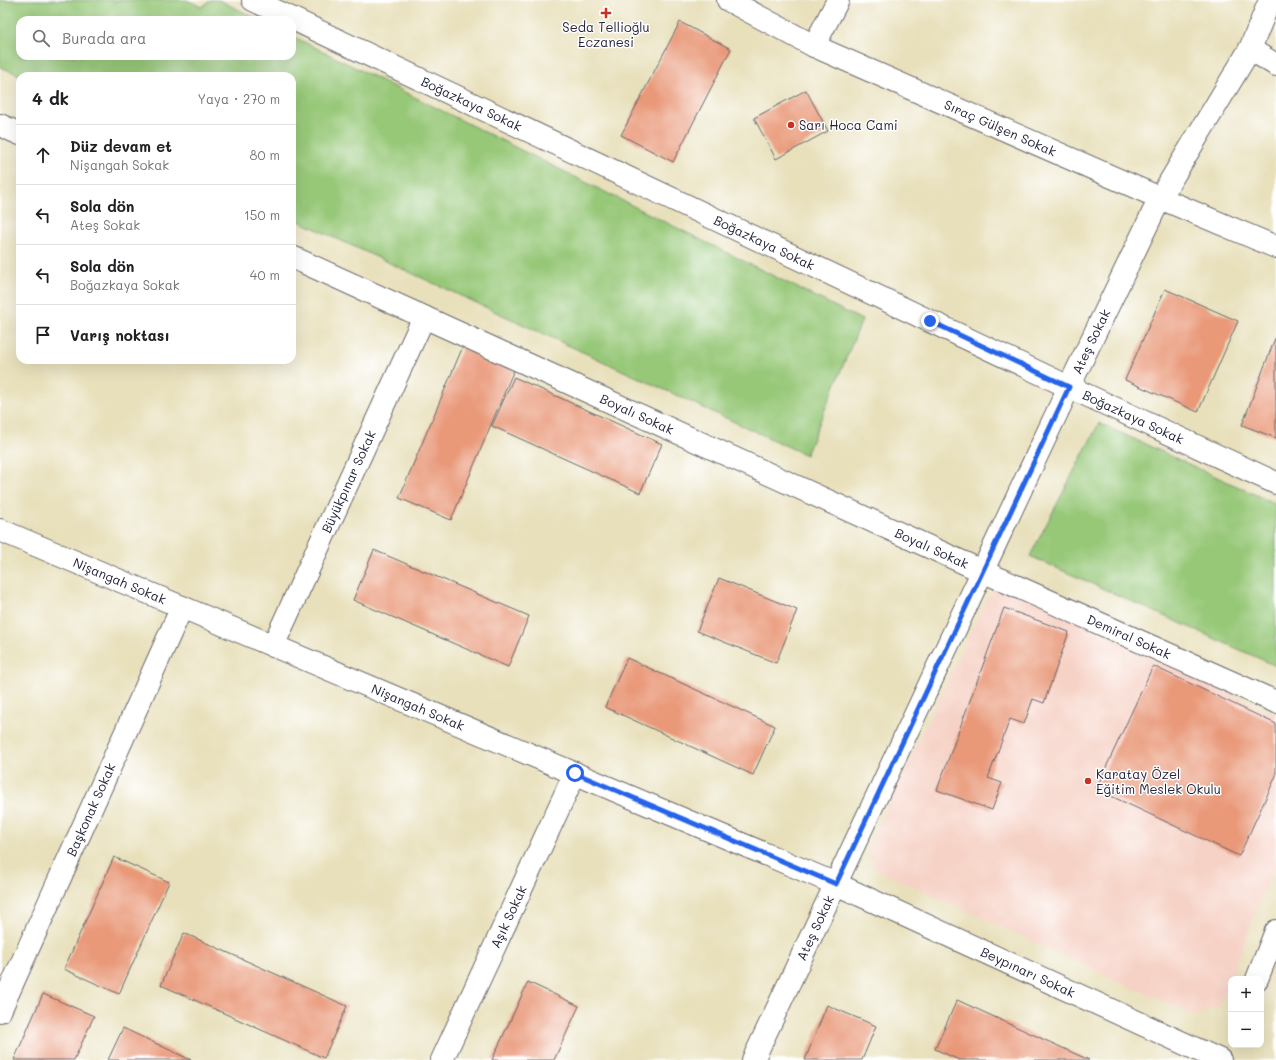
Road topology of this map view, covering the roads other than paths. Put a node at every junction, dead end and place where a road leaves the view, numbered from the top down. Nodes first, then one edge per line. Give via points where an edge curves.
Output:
1 (253, 0) edge
2 (728, 0) edge
3 (838, 0) edge
4 (1270, 0) edge
5 (287, 16) edge
6 (296, 20) edge
7 (814, 46) junction
8 (1250, 50) junction
9 (1276, 65) edge
10 (0, 125) edge
11 (16, 132) edge
12 (1160, 198) junction
13 (1276, 247) edge
14 (296, 259) edge
15 (424, 317) junction
16 (1069, 387) junction
17 (1276, 484) edge
18 (0, 530) edge
19 (982, 571) junction
20 (182, 608) junction
21 (273, 646) junction
22 (1276, 702) edge
23 (575, 773) junction
24 (836, 884) junction
25 (1276, 931) edge
26 (1258, 976) edge
27 (0, 1011) edge
28 (1230, 1048) edge
29 (442, 1060) edge
30 (753, 1060) edge
31 (1220, 1060) edge
32 (1225, 1060) edge

1 - 5 street, Boğazkaya Sokak
2 - 7 street, Sıraç Gülşen Sokak
3 - 7 street
4 - 8 street, Ateş Sokak
6 - 16 street, Boğazkaya Sokak
7 - 12 street, Sıraç Gülşen Sokak
8 - 9 street
8 - 12 street, Ateş Sokak
10 - 11 street
12 - 13 street, Sıraç Gülşen Sokak
12 - 16 street, Ateş Sokak
14 - 15 street, Boyalı Sokak
15 - 19 street, Boyalı Sokak
15 - 21 street, Büyükpınar Sokak
16 - 17 street, Boğazkaya Sokak
16 - 19 street, Ateş Sokak
18 - 20 street, Nişangah Sokak
19 - 22 street, Demiral Sokak
19 - 24 street, Ateş Sokak
20 - 21 street, Nişangah Sokak
20 - 27 street, Başkonak Sokak
21 - 23 street, Nişangah Sokak
23 - 24 street, Nişangah Sokak
23 - 29 street, Aşık Sokak
24 - 30 street, Ateş Sokak
24 - 31 street, Beypınarı Sokak
25 - 26 street
28 - 32 street

